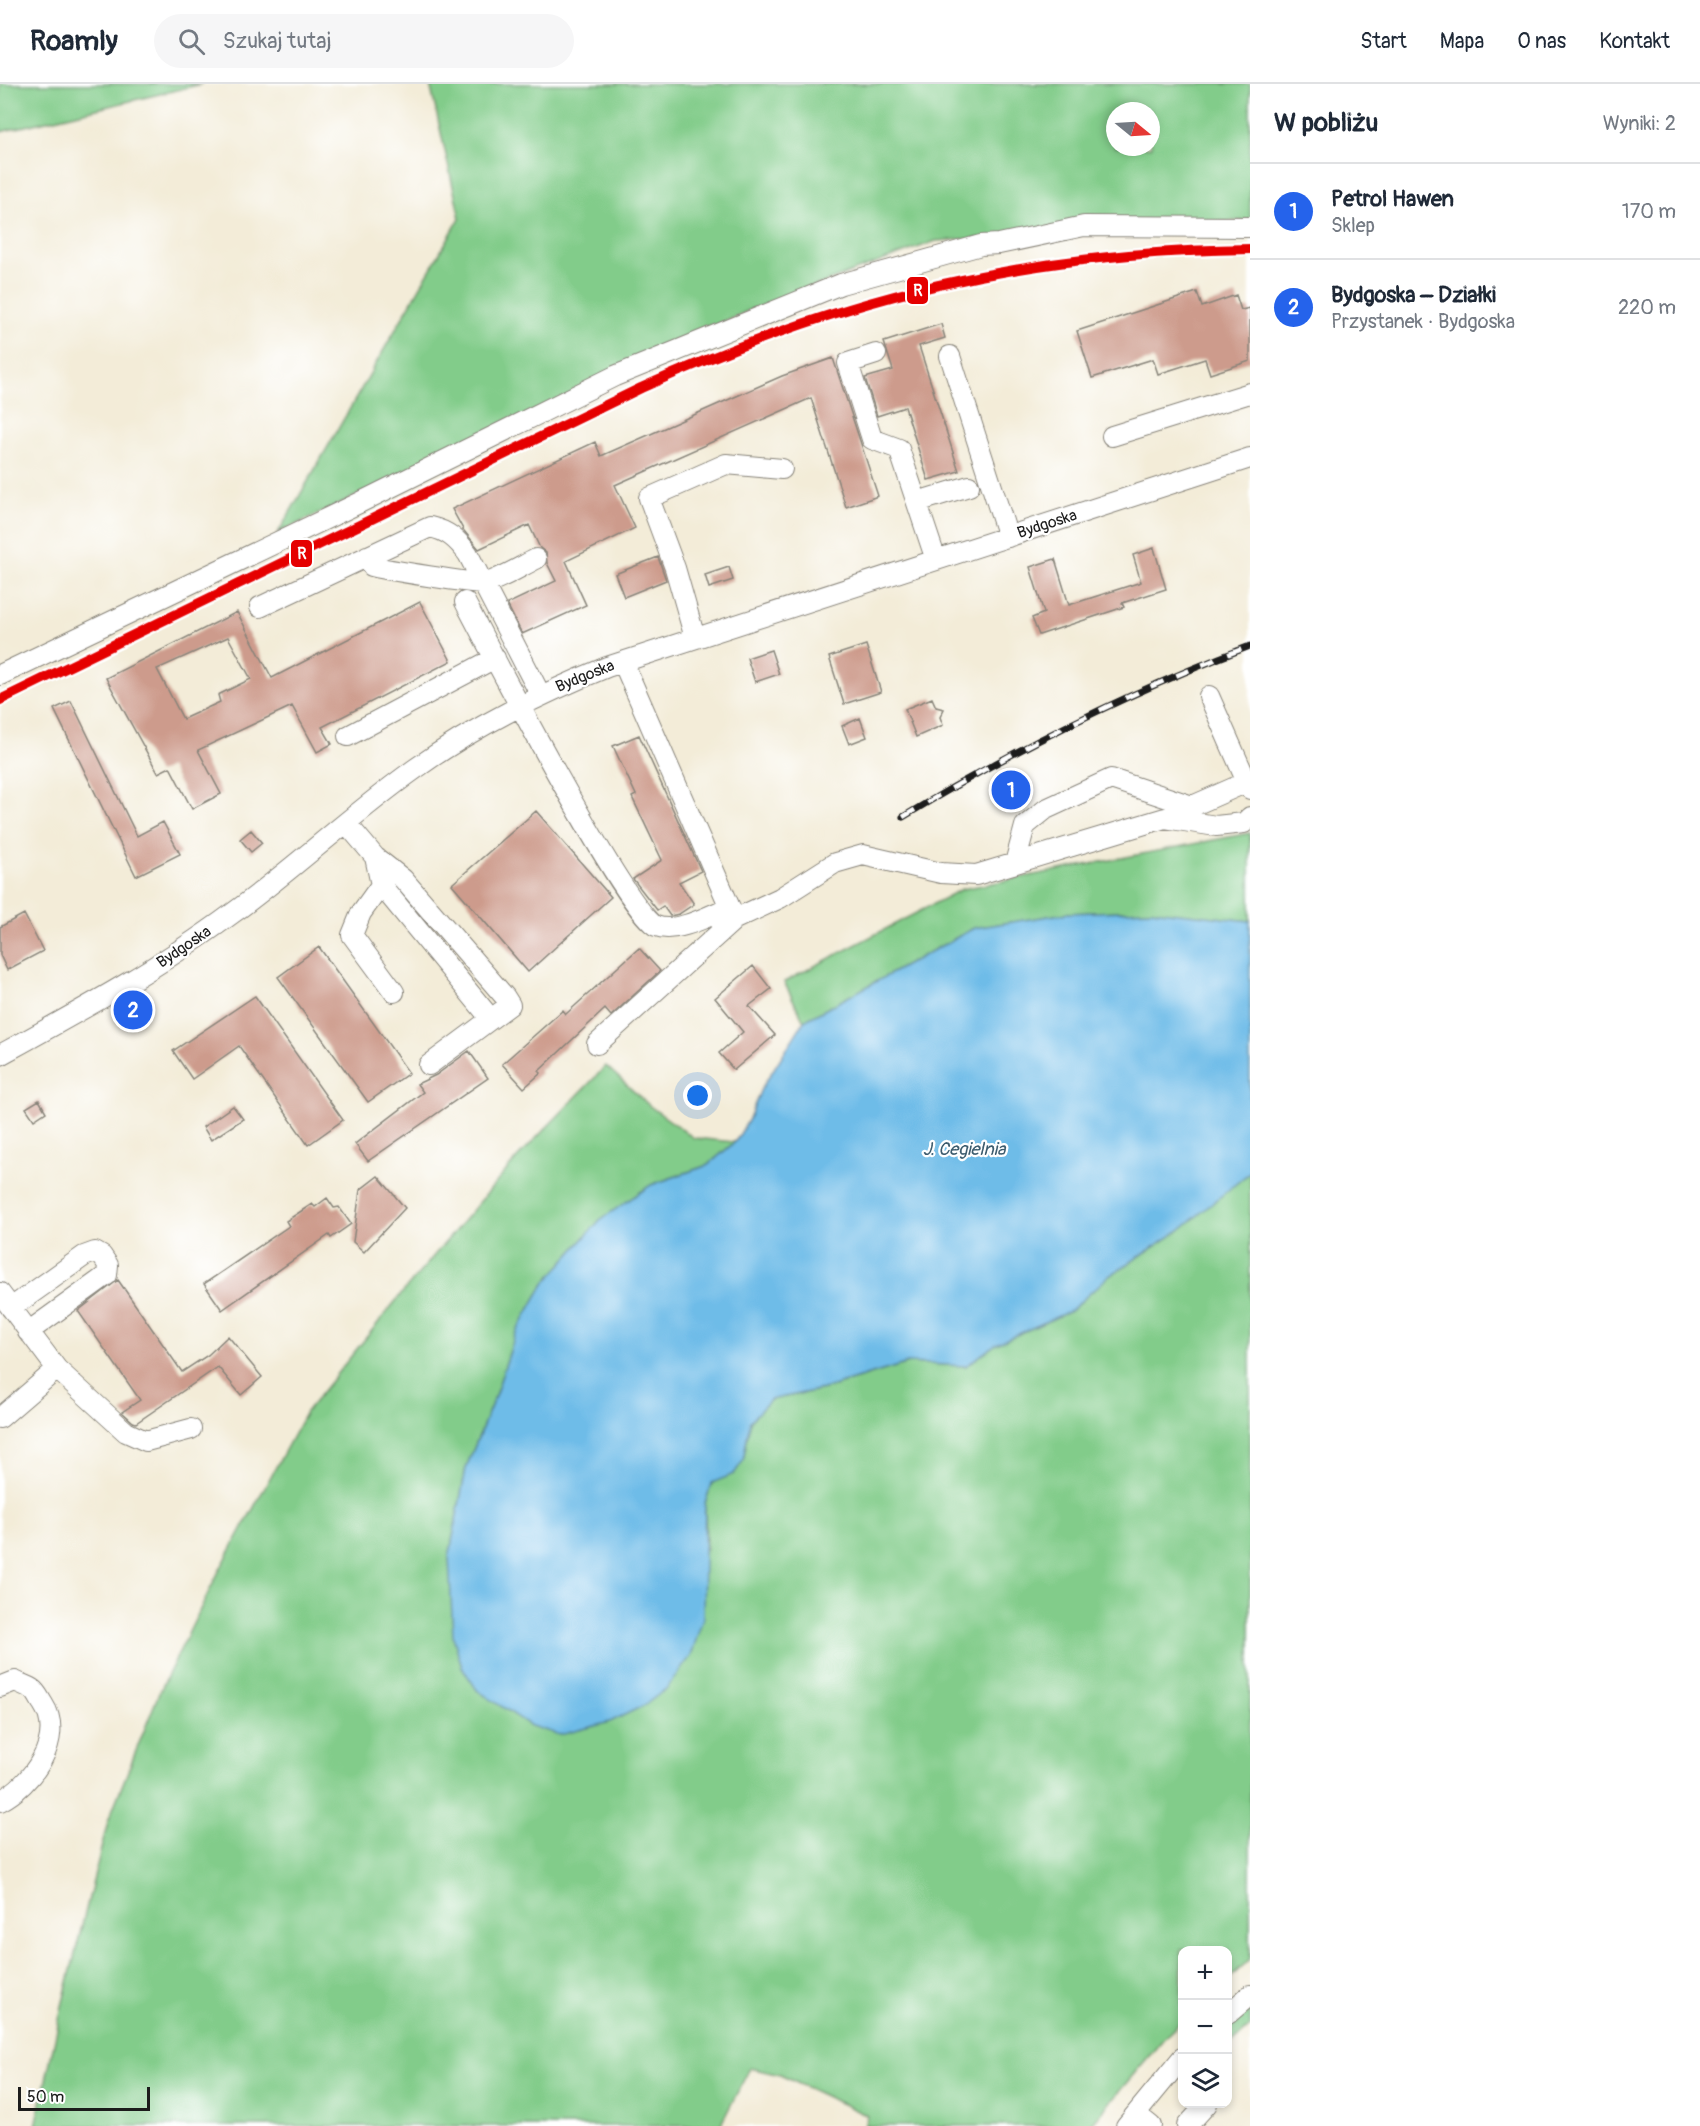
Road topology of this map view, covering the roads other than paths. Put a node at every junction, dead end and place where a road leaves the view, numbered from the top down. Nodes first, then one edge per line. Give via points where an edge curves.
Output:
1 (1250, 227) edge
2 (876, 354) dead end
3 (950, 356) dead end
4 (1250, 393) edge
5 (1112, 436) dead end
6 (1250, 458) edge
7 (782, 469) dead end
8 (969, 486) dead end
9 (917, 502) junction
10 (1008, 537) junction
11 (367, 556) junction
12 (536, 559) dead end
13 (936, 560) junction
14 (484, 584) junction
15 (465, 602) dead end
16 (260, 607) dead end
17 (695, 638) junction
18 (495, 658) junction
19 (623, 662) junction
20 (0, 675) edge
21 (540, 694) junction
22 (1209, 696) dead end
23 (519, 705) junction
24 (348, 736) dead end
25 (1249, 785) edge
26 (1192, 806) junction
27 (1250, 817) edge
28 (1165, 818) junction
29 (347, 824) junction
30 (375, 857) junction
31 (1015, 863) junction
32 (381, 885) junction
33 (732, 913) junction
34 (394, 992) dead end
35 (491, 1020) junction
36 (597, 1044) dead end
37 (0, 1055) edge
38 (429, 1065) dead end
39 (5, 1301) edge
40 (28, 1332) junction
41 (57, 1369) junction
42 (0, 1418) edge
43 (191, 1429) dead end
44 (0, 1687) edge
45 (0, 1801) edge
46 (1250, 1995) edge
47 (1232, 2010) edge
48 (1178, 2064) edge
49 (1203, 2108) edge
50 (1138, 2122) edge
51 (1187, 2126) edge

1 - 20 street via 1084,226 981,245 841,284 615,376
2 - 9 street via 848,363 872,439 900,449
3 - 10 street
4 - 5 street
6 - 10 street, Bydgoska
7 - 17 street via 726,464 649,498
8 - 9 street
9 - 13 street
10 - 13 street, Bydgoska
11 - 14 street via 372,566 385,571
11 - 14 street via 430,527 443,530 463,547
11 - 16 street
12 - 14 street
13 - 17 street, Bydgoska
14 - 21 street
15 - 18 street
17 - 19 street, Bydgoska
18 - 23 street
18 - 24 street
19 - 21 street, Bydgoska
19 - 33 street
21 - 23 street, Bydgoska
22 - 25 street
23 - 29 street, Bydgoska via 482,724 414,770
23 - 33 street via 618,876 650,923 668,928
25 - 26 street
26 - 28 street
26 - 31 street via 1111,779 1046,809 1025,826
27 - 28 street via 1244,823 1216,826
28 - 31 street
29 - 30 street
29 - 37 street, Bydgoska via 293,869 168,960
30 - 32 street
30 - 35 street via 403,879 510,1005
31 - 33 street via 976,875 941,873 863,855 835,863 780,898
32 - 34 street via 361,913 352,935
32 - 35 street
33 - 36 street
35 - 38 street
39 - 40 street
39 - 40 street via 84,1256 95,1252 102,1256 108,1265 106,1275
40 - 41 street
41 - 42 street
41 - 43 street via 126,1432 146,1441
44 - 45 street via 15,1681 33,1690 48,1712 50,1740 37,1770
46 - 47 street
48 - 50 street
49 - 51 street

